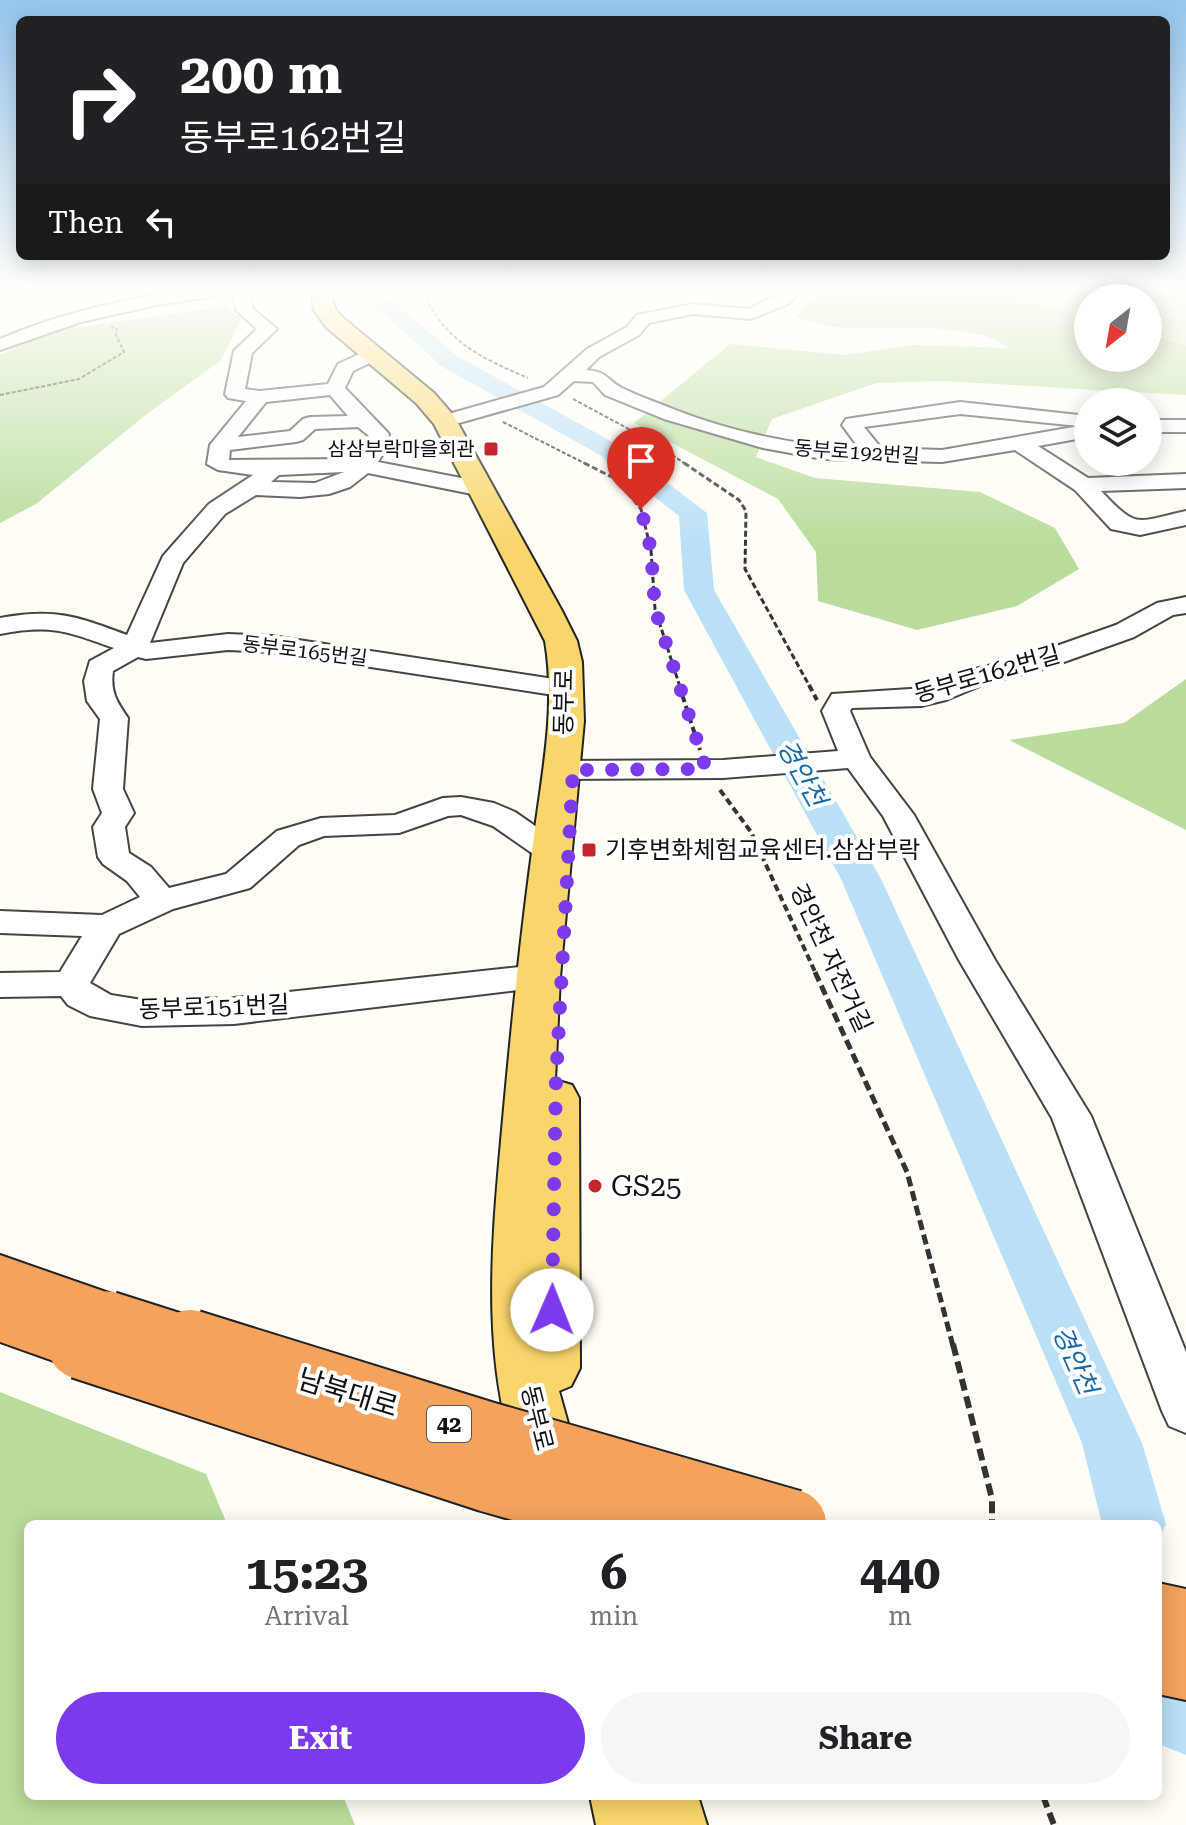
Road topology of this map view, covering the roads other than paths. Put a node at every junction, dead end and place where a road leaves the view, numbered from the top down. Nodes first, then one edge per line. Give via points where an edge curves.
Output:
1 (238, 377) edge
2 (341, 377) edge
3 (401, 377) edge
4 (413, 377) edge
5 (567, 377) edge
6 (599, 377) edge
7 (335, 389) junction
8 (260, 397) junction
9 (459, 417) junction
10 (1074, 420) edge
11 (363, 421) junction
12 (1162, 426) edge
13 (1186, 426) edge
14 (1074, 433) edge
15 (1019, 443) junction
16 (220, 445) junction
17 (876, 456) junction
18 (276, 466) junction
19 (363, 467) junction
20 (1186, 481) edge
21 (1083, 485) junction
22 (252, 488) junction
23 (482, 489) junction
24 (1186, 518) edge
25 (1186, 605) edge
26 (0, 626) edge
27 (134, 648) junction
28 (567, 689) junction
29 (856, 758) junction
30 (567, 770) junction
31 (553, 853) junction
32 (161, 901) junction
33 (0, 922) edge
34 (106, 926) junction
35 (538, 977) junction
36 (71, 984) junction
37 (0, 985) edge
38 (0, 1279) edge
39 (0, 1317) edge
40 (95, 1332) junction
41 (1186, 1411) edge
42 (562, 1520) edge
43 (589, 1520) edge
44 (636, 1520) edge
45 (778, 1520) edge
46 (1162, 1619) edge
47 (1186, 1624) edge
48 (1162, 1659) edge
49 (1186, 1664) edge
50 (627, 1800) edge
51 (663, 1800) edge
52 (633, 1825) edge
53 (670, 1825) edge

1 - 8 street via 235,394
2 - 7 street
3 - 9 main road, 동부로
4 - 9 main road
5 - 9 street via 552,390
6 - 17 street, 동부로192번길 via 612,391 658,411 770,444
7 - 8 street
7 - 11 street
8 - 16 street
9 - 23 main road, 동부로
9 - 30 main road via 570,638 579,689
10 - 17 street via 960,408 853,423
11 - 16 street via 310,423 296,436
11 - 19 street via 379,434 378,447
12 - 13 street
14 - 15 street, 동부로192번길
15 - 17 street, 동부로192번길 via 942,456
15 - 21 street
16 - 18 street via 217,461 222,466
18 - 19 street
18 - 22 street
19 - 22 street via 328,490
19 - 23 street
20 - 21 street
21 - 24 street via 1125,526
22 - 27 street via 217,509 172,561
23 - 28 main road, 동부로 via 561,641
25 - 29 street, 동부로162번길 via 1166,608 1125,631 936,694 842,700 836,711
26 - 27 street, 동부로165번길 via 36,619 67,622
27 - 28 street, 동부로165번길 via 163,651 247,641
27 - 32 street via 100,667 97,678 101,706 114,718 108,789 118,813 109,827 114,857 139,874
28 - 30 main road, 동부로
29 - 30 street via 715,769
29 - 41 street via 898,815 1071,1116
30 - 31 main road, 동부로
30 - 43 main road via 551,1368
31 - 32 street via 483,810 443,807 399,824 303,831 238,881
31 - 35 main road, 동부로
32 - 34 street
33 - 34 street
34 - 36 street
35 - 36 street, 동부로151번길 via 234,1011 142,1013 103,1007
35 - 42 main road, 동부로 via 518,1257 526,1376
36 - 37 street
38 - 40 highway, 남북대로 / 42
39 - 40 highway, 남북대로 / 42
40 - 44 highway, 남북대로 / 42, bridge via 489,1478
40 - 45 highway, 남북대로 / 42, bridge
46 - 47 highway
48 - 49 highway
50 - 52 main road
51 - 53 main road

